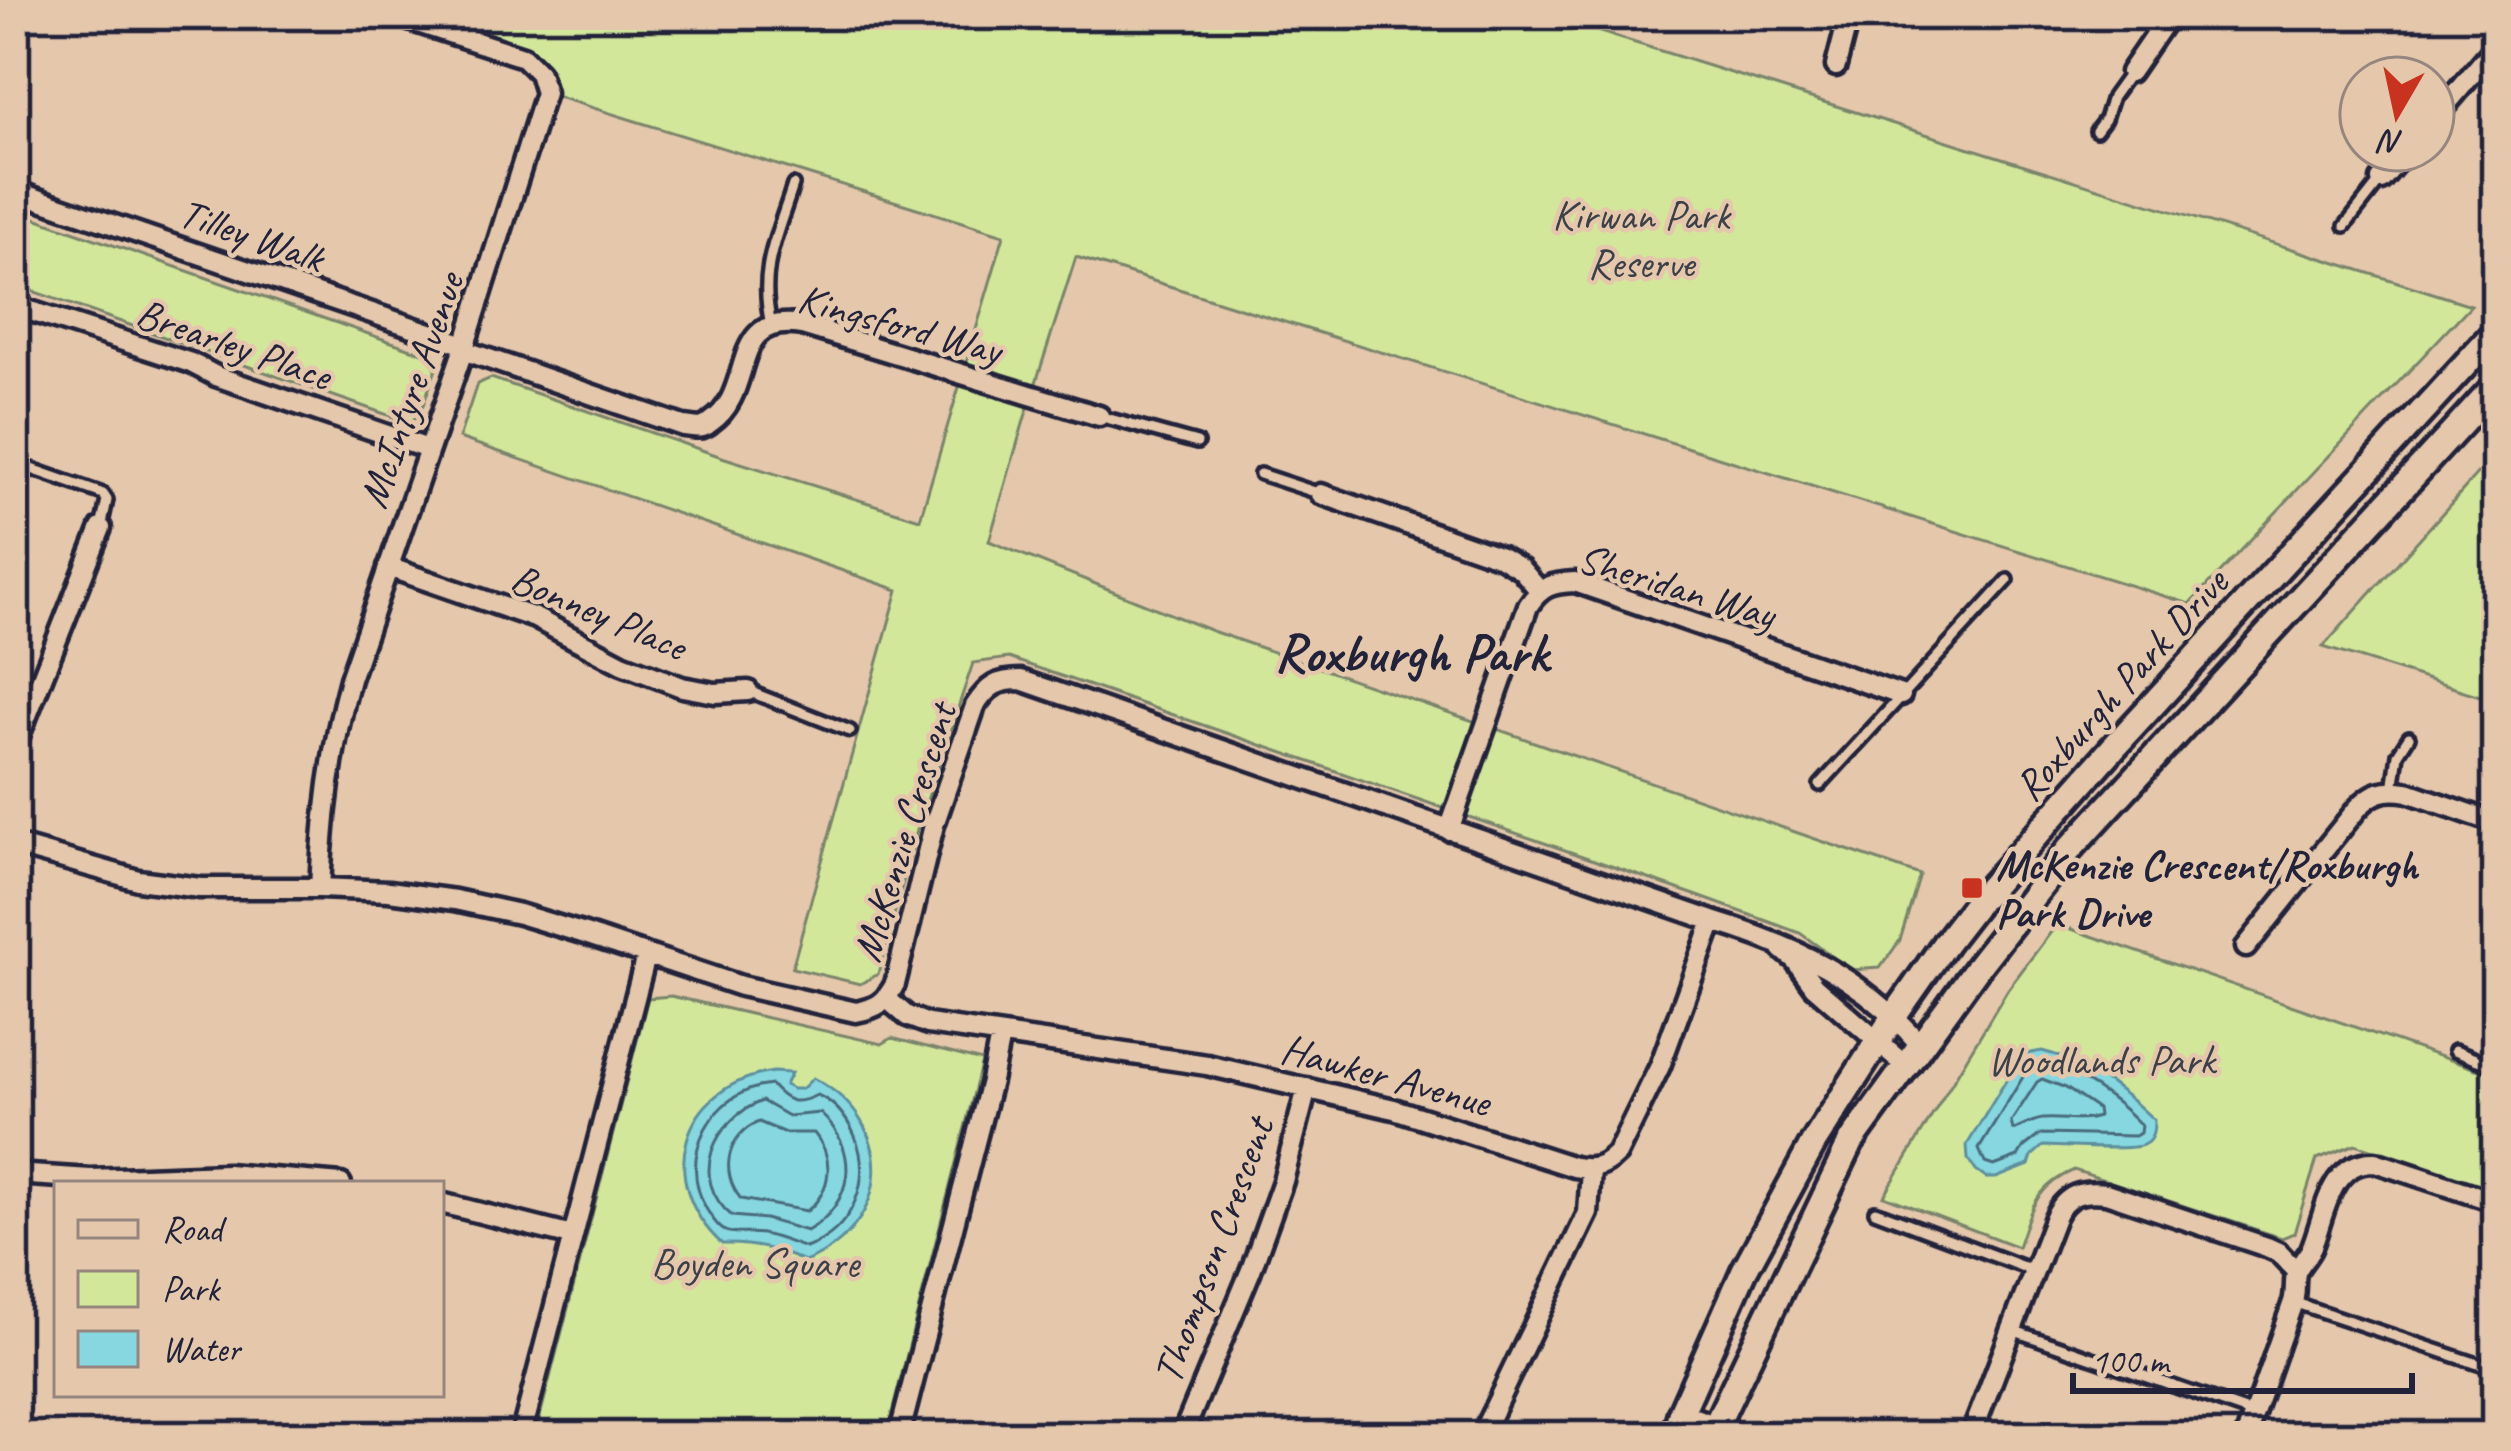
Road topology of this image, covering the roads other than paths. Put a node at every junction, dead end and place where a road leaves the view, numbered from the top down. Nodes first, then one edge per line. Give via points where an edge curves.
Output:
1 (393, 15) edge
2 (1852, 15) edge
3 (2169, 15) edge
4 (2496, 46) edge
5 (1836, 66) dead end
6 (2130, 72) joint
7 (2457, 92) edge
8 (2096, 131) dead end
9 (2387, 174) edge
10 (2381, 181) joint
11 (793, 185) dead end
12 (15, 191) edge
13 (2344, 226) dead end
14 (15, 306) edge
15 (771, 324) junction
16 (2496, 331) edge
17 (465, 348) junction
18 (2496, 386) edge
19 (1099, 416) joint
20 (1197, 442) dead end
21 (428, 449) junction
22 (15, 463) edge
23 (1260, 474) dead end
24 (1322, 494) joint
25 (101, 528) joint
26 (388, 567) junction
27 (2008, 580) dead end
28 (1539, 590) junction
29 (748, 691) joint
30 (1901, 695) junction
31 (850, 731) dead end
32 (2409, 737) dead end
33 (15, 746) edge
34 (1820, 785) dead end
35 (2393, 790) junction
36 (2496, 823) edge
37 (1449, 830) junction
38 (15, 845) edge
39 (320, 888) junction
40 (1713, 922) junction
41 (1769, 938) junction
42 (2246, 946) dead end
43 (646, 956) junction
44 (887, 999) junction
45 (1895, 1015) junction
46 (1000, 1036) junction
47 (1877, 1043) junction
48 (2454, 1052) dead end
49 (1914, 1056) junction
50 (2496, 1066) edge
51 (1307, 1088) junction
52 (1591, 1170) junction
53 (15, 1174) edge
54 (320, 1181) edge
55 (2496, 1202) edge
56 (444, 1204) edge
57 (1875, 1211) dead end
58 (572, 1236) junction
59 (2034, 1270) junction
60 (2296, 1271) junction
61 (2293, 1302) junction
62 (2012, 1330) junction
63 (2496, 1370) edge
64 (2254, 1414) junction
65 (1677, 1425) edge
66 (1713, 1431) edge
67 (521, 1436) edge
68 (899, 1436) edge
69 (1181, 1436) edge
70 (1481, 1436) edge
71 (1743, 1436) edge
72 (1971, 1436) edge
73 (2246, 1436) edge

1 - 17 street, McIntyre Avenue via 523,57 544,92
2 - 5 street
3 - 6 street
4 - 7 street
6 - 8 lane
9 - 10 street
10 - 13 lane
11 - 15 lane via 766,269
12 - 17 street, Tilley Walk
14 - 21 street, Brearley Place
15 - 17 street, Kingsford Way via 750,345 732,400 703,427
15 - 19 street, Kingsford Way via 802,325
16 - 45 street, Roxburgh Park Drive via 1977,902
17 - 21 street, McIntyre Avenue
18 - 49 street, Roxburgh Park Drive via 2069,850
19 - 20 lane
21 - 26 street, McIntyre Avenue
22 - 25 lane via 103,494
23 - 24 lane
24 - 28 street via 1501,557
25 - 33 street
26 - 29 street, Bonney Place via 536,618 682,688
26 - 39 street, McIntyre Avenue via 337,727
27 - 30 lane
28 - 30 street, Sheridan Way via 1575,582
28 - 37 street, Sheridan Way
29 - 31 lane, Bonney Place
30 - 34 lane
32 - 35 lane
35 - 36 street
35 - 42 street via 2367,799
37 - 40 street, McKenzie Crescent
37 - 44 street, McKenzie Crescent via 1021,680 1001,680 975,706
38 - 39 street, McKenzie Crescent via 138,880
39 - 43 street, McKenzie Crescent via 455,900
40 - 41 street, McKenzie Crescent
40 - 52 street via 1660,1066 1617,1154
41 - 45 street, McKenzie Crescent
41 - 47 street
43 - 44 street, McKenzie Crescent via 856,1012
43 - 58 street
44 - 46 street, Hawker Avenue via 928,1024
45 - 47 street, Roxburgh Park Drive
45 - 49 street, McKenzie Crescent
46 - 51 street, Hawker Avenue
46 - 68 street
47 - 49 street
47 - 65 street, Roxburgh Park Drive via 1744,1271
48 - 50 lane
49 - 66 street, Roxburgh Park Drive via 1851,1142
51 - 52 street, Hawker Avenue
51 - 69 street, Thompson Crescent via 1251,1270
52 - 70 street via 1588,1213
53 - 54 street
55 - 60 street via 2362,1162 2339,1176
56 - 58 street
57 - 59 lane
58 - 67 street
59 - 60 street via 2061,1205 2090,1191 2267,1247
59 - 62 street
60 - 61 street
61 - 63 lane
61 - 64 street
62 - 64 lane
62 - 72 street
64 - 73 street
65 - 66 street
66 - 71 street

